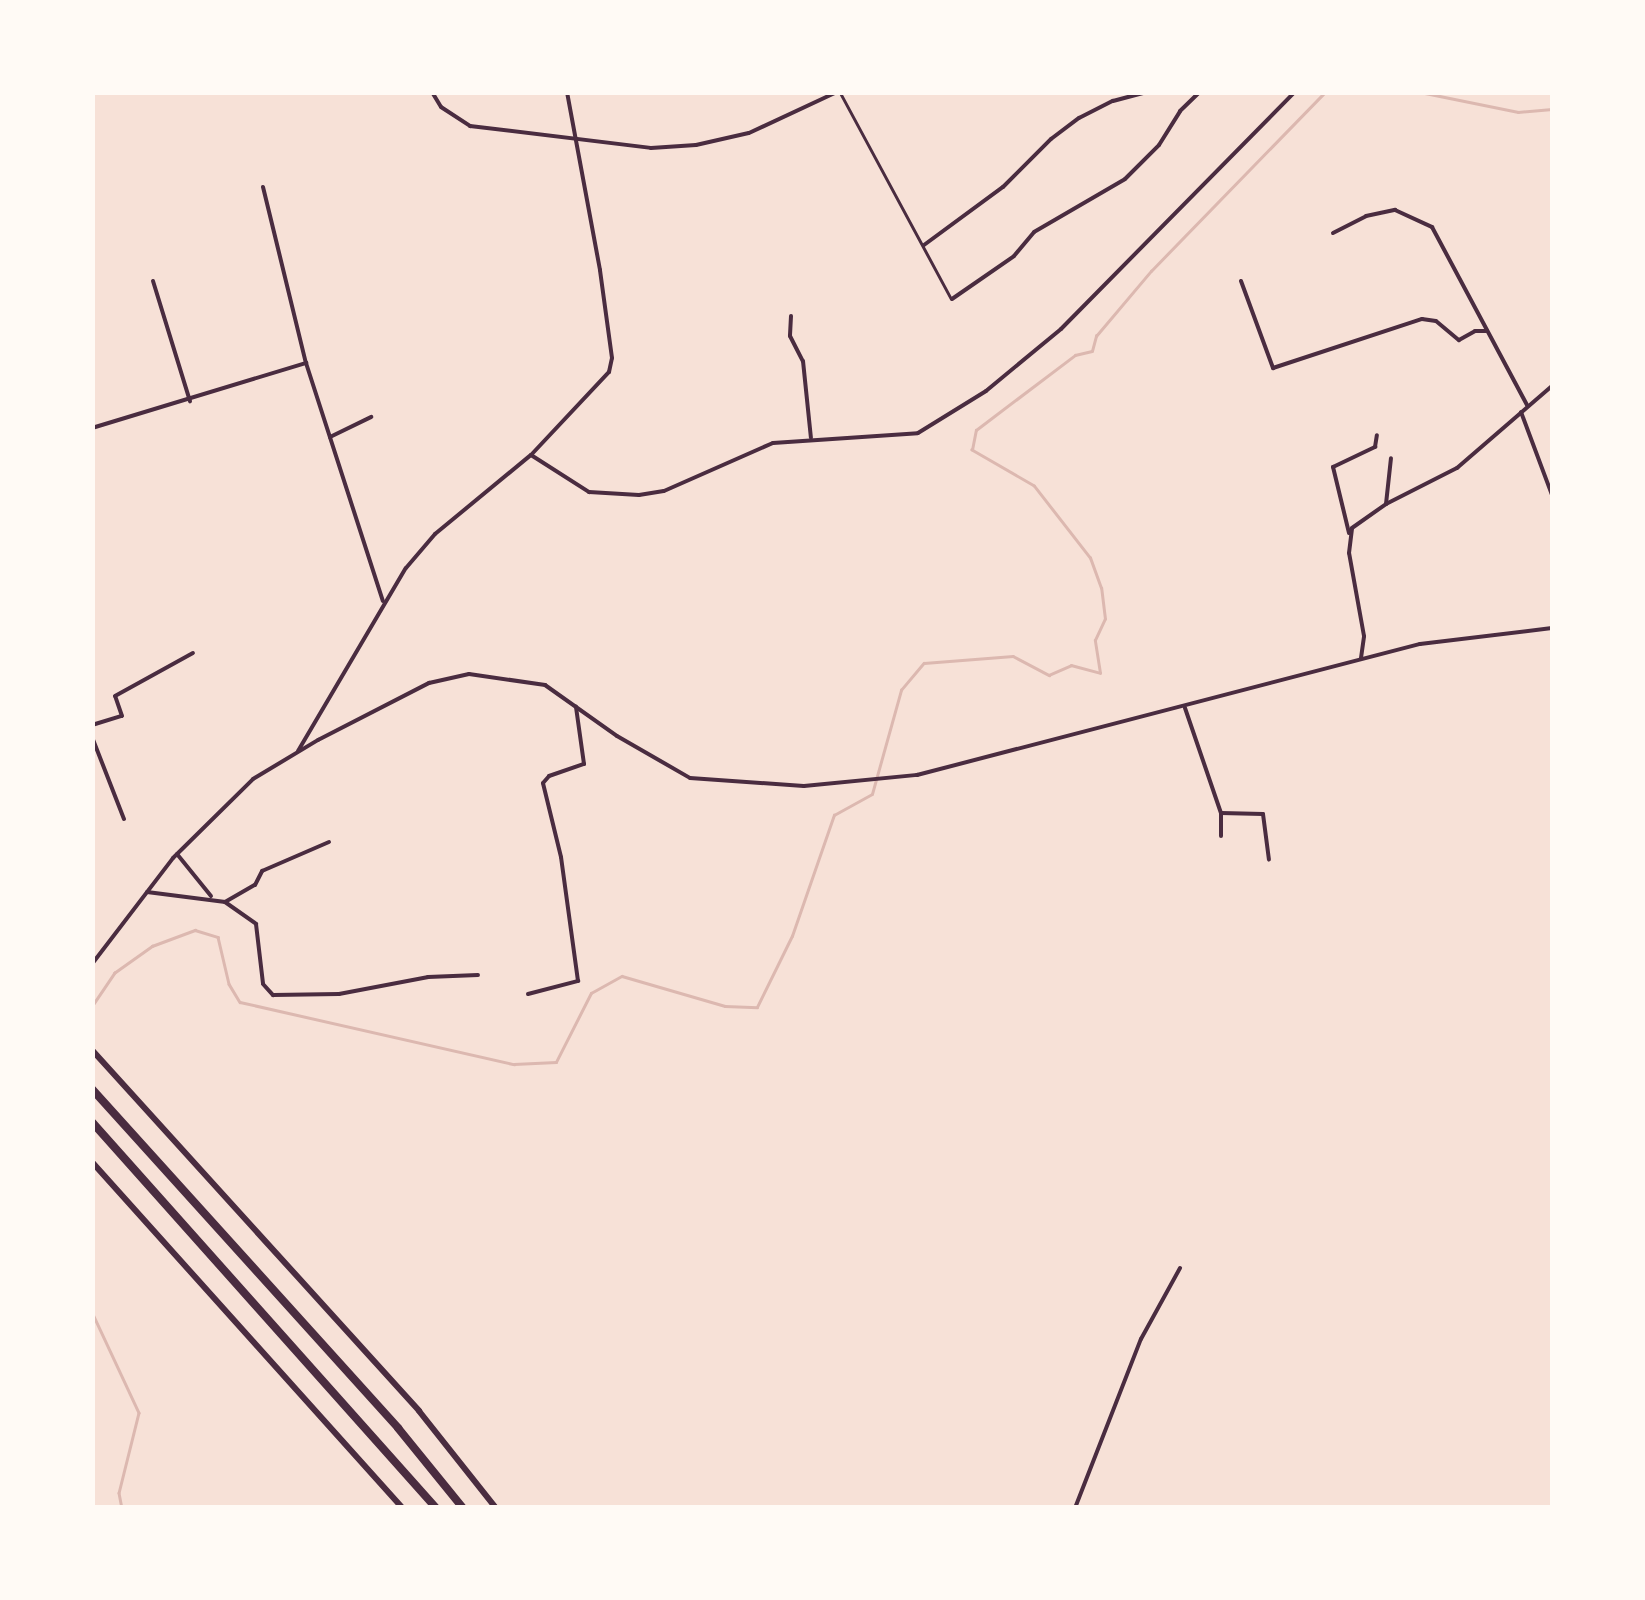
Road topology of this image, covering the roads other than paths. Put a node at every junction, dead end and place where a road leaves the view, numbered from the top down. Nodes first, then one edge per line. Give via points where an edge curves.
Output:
1 (432, 92) edge
2 (567, 92) edge
3 (839, 92) edge
4 (1146, 92) edge
5 (1200, 92) edge
6 (1295, 92) edge
7 (576, 138) junction
8 (263, 187) dead end
9 (1333, 233) dead end
10 (924, 245) junction
11 (153, 282) dead end
12 (1240, 282) dead end
13 (952, 299) joint
14 (791, 316) dead end
15 (1487, 331) junction
16 (306, 363) junction
17 (1552, 386) edge
18 (190, 401) junction
19 (1528, 405) junction
20 (1521, 412) junction
21 (372, 417) dead end
22 (92, 428) edge
23 (1377, 434) dead end
24 (330, 437) junction
25 (811, 438) junction
26 (531, 455) junction
27 (1391, 458) dead end
28 (1545, 474) junction
29 (1552, 474) edge
30 (1552, 495) edge
31 (1386, 504) junction
32 (1349, 535) junction
33 (383, 601) junction
34 (1552, 628) edge
35 (193, 652) dead end
36 (1360, 658) junction
37 (576, 706) junction
38 (1185, 708) junction
39 (92, 725) edge
40 (92, 737) edge
41 (297, 752) junction
42 (1221, 813) junction
43 (124, 819) dead end
44 (1221, 836) dead end
45 (329, 842) dead end
46 (176, 854) junction
47 (1269, 860) dead end
48 (148, 892) junction
49 (211, 896) dead end
50 (225, 902) junction
51 (92, 964) edge
52 (478, 976) dead end
53 (528, 994) dead end
54 (92, 1050) edge
55 (93, 1090) edge
56 (92, 1122) edge
57 (92, 1162) edge
58 (1180, 1268) dead end
59 (402, 1508) edge
60 (436, 1508) edge
61 (463, 1508) edge
62 (496, 1508) edge
63 (1075, 1508) edge

1 - 7 street via 441,107 470,126
2 - 7 street
3 - 7 street via 776,123 696,145 651,148
3 - 10 lane
4 - 10 street via 1079,118 1003,187
5 - 13 street via 1125,179 1034,232 1014,256
6 - 25 street via 1074,318 986,391 918,434
7 - 26 street via 611,365
8 - 16 street
9 - 15 street via 1396,210 1432,227
10 - 13 lane
11 - 18 street
12 - 15 street via 1273,368 1422,319 1436,321 1458,340
14 - 25 street
15 - 19 street
16 - 18 street
16 - 24 street
17 - 19 street
18 - 22 street
19 - 20 street
20 - 28 street
20 - 31 street via 1457,468
21 - 24 street
23 - 32 street via 1375,447 1332,467
24 - 33 street
25 - 26 street via 773,444 664,492 639,495 589,492
26 - 33 street via 435,534
27 - 31 street
28 - 29 street
28 - 30 street
31 - 32 street
32 - 36 street via 1364,636
33 - 41 street
34 - 36 street
35 - 39 street via 115,696 122,716
36 - 38 street
37 - 38 street via 690,778 804,786 892,777
37 - 41 street via 544,684 469,674 430,682
37 - 53 street via 584,764 548,776 543,788 561,857 578,981
38 - 42 street
40 - 43 street
41 - 46 street via 253,780
42 - 44 street
42 - 47 street via 1263,814
45 - 50 street via 262,871 255,885
46 - 48 street
46 - 49 street
48 - 50 street
48 - 51 street
50 - 52 street via 256,924 263,984 273,995 339,994 428,977
54 - 62 main road via 418,1411
55 - 61 highway
56 - 60 highway
57 - 59 main road
58 - 63 street via 1141,1339

